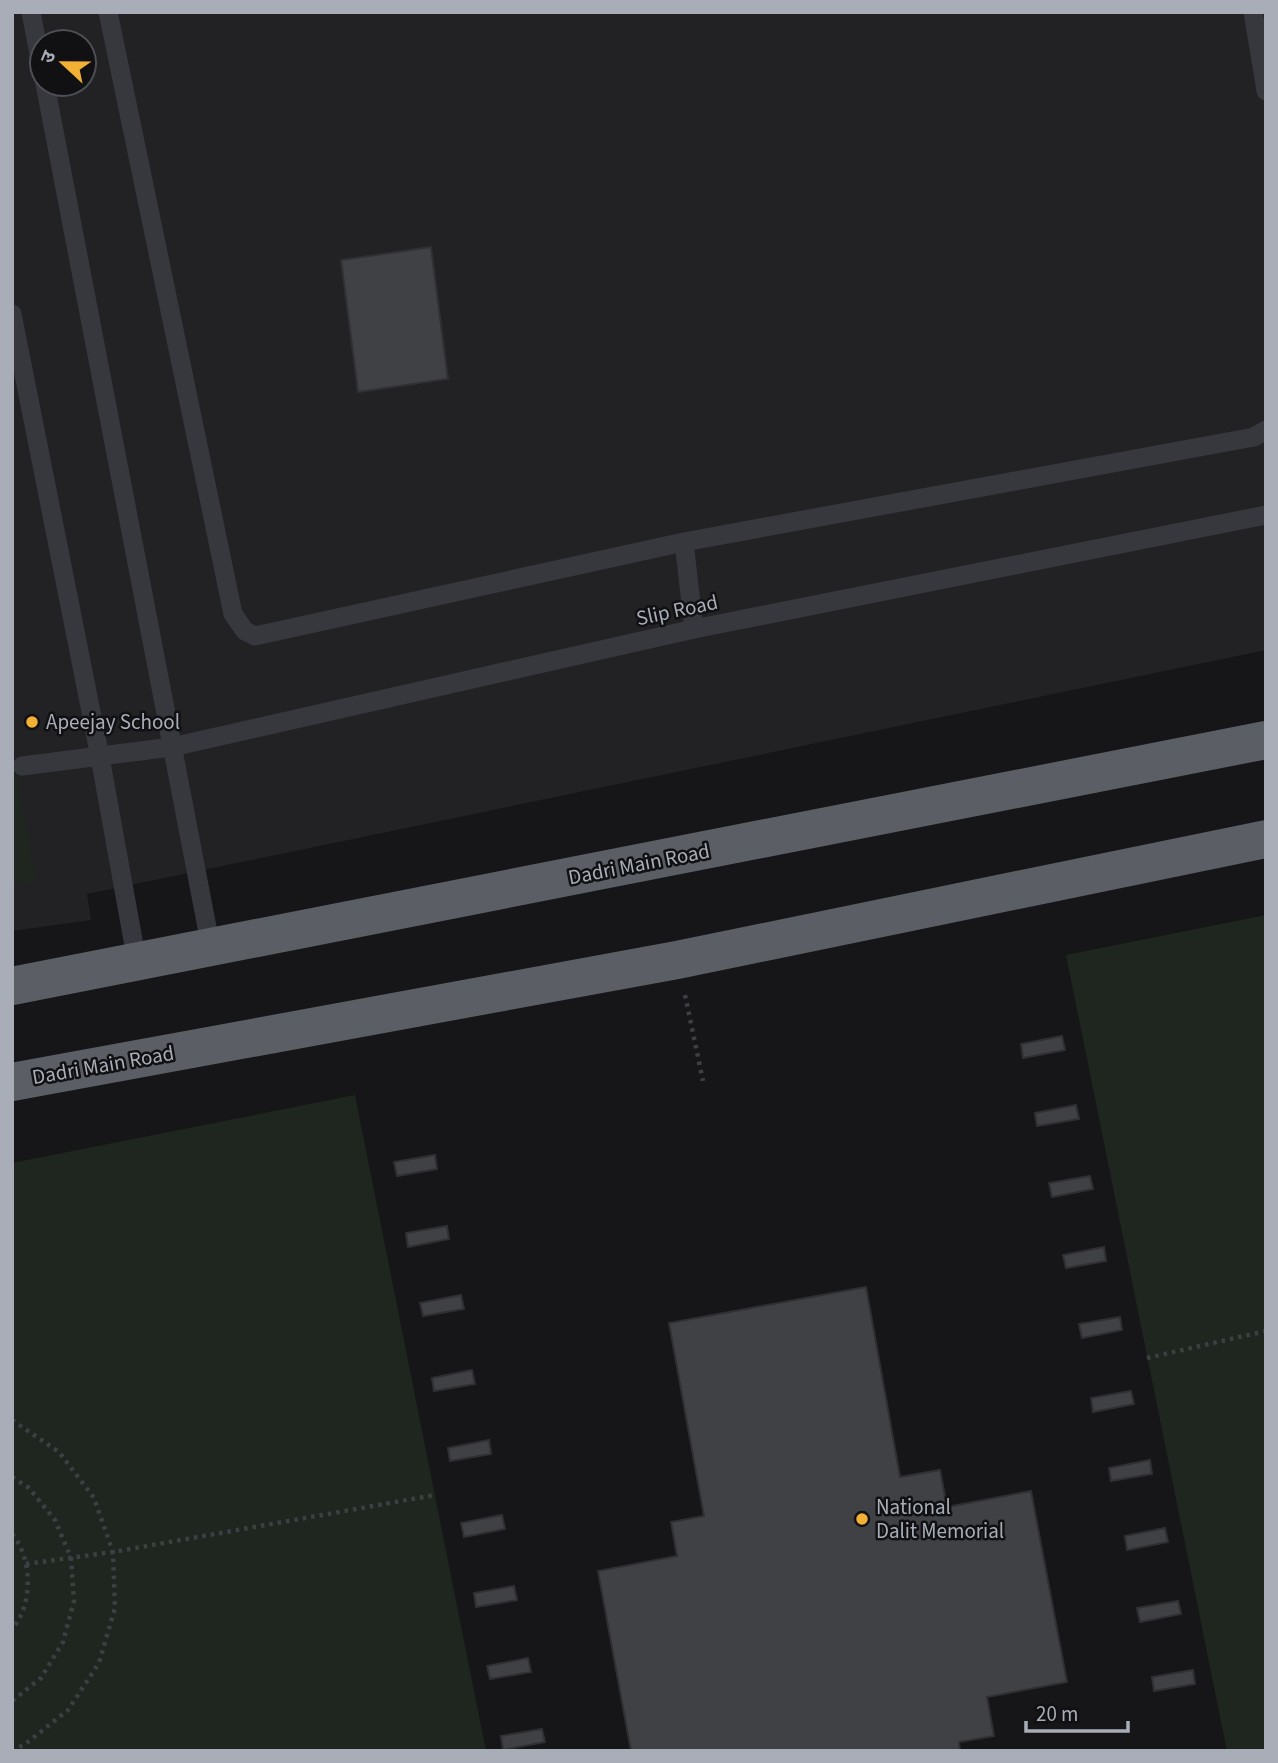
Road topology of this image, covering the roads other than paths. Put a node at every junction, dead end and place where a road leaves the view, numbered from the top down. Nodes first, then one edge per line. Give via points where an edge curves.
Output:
1 (108, 12) edge
2 (1254, 12) edge
3 (1266, 91) edge
4 (48, 98) edge
5 (12, 314) edge
6 (1266, 430) edge
7 (1266, 515) edge
8 (684, 542) junction
9 (694, 629) junction
10 (1266, 740) edge
11 (172, 747) junction
12 (100, 757) junction
13 (22, 766) dead end
14 (1266, 839) edge
15 (211, 948) junction
16 (137, 962) junction
17 (12, 986) edge
18 (12, 1082) edge

1 - 8 lane via 233,614 245,631 255,636
2 - 3 lane
4 - 11 lane
5 - 12 lane
6 - 8 lane via 1241,439
7 - 9 lane, Slip Road
8 - 9 lane
9 - 11 lane, Slip Road
10 - 15 highway, Dadri Main Road
11 - 12 lane, Slip Road
11 - 15 lane
12 - 13 lane, Slip Road
12 - 16 lane
14 - 18 highway, Dadri Main Road via 677,960
15 - 16 highway, Dadri Main Road
16 - 17 highway, Dadri Main Road

